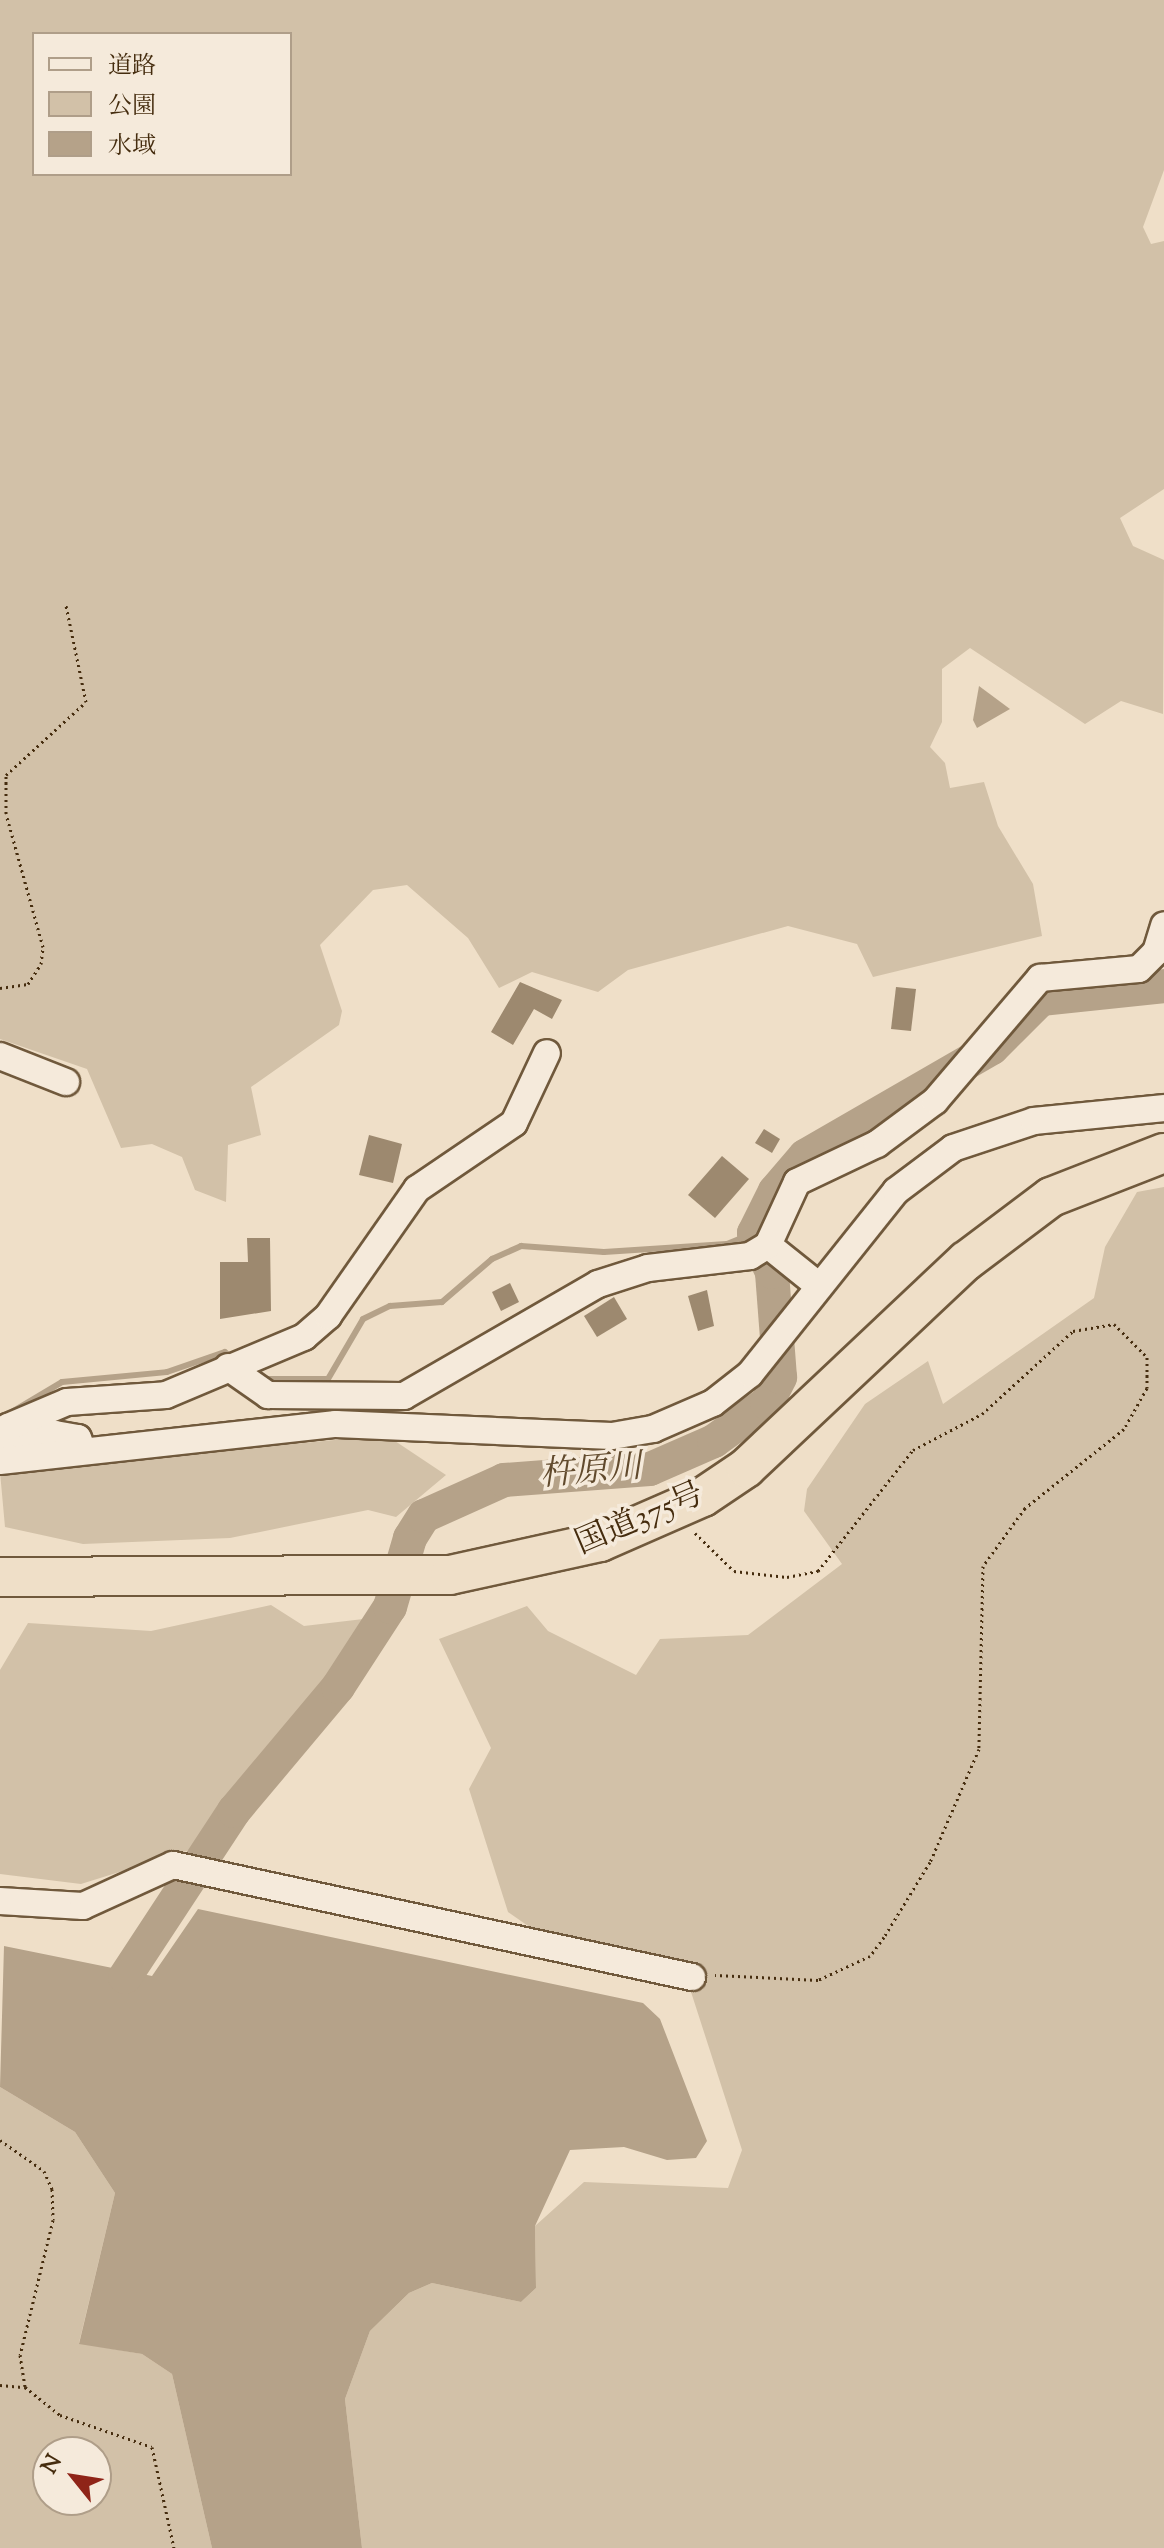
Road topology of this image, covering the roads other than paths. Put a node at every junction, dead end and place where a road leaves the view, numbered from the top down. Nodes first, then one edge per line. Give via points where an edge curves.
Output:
1 (1164, 925) edge
2 (1160, 952) edge
3 (547, 1053) dead end
4 (0, 1056) edge
5 (66, 1082) dead end
6 (1164, 1108) edge
7 (1164, 1153) edge
8 (768, 1245) junction
9 (819, 1286) junction
10 (237, 1362) junction
11 (1, 1444) edge
12 (0, 1577) edge
13 (0, 1901) edge
14 (692, 1977) road end

1 - 2 street
2 - 8 street via 1139,969 1040,978 935,1101 877,1144 797,1182
3 - 10 street via 514,1123 417,1189 328,1316 285,1347
4 - 5 street
6 - 9 street via 1034,1121 953,1148 896,1191
7 - 12 highway, 国道375号 via 1051,1197 966,1261 798,1426 680,1509 547,1558 450,1575
8 - 9 street
8 - 10 street via 750,1256 648,1268 598,1284 404,1396 268,1395
9 - 11 street via 750,1374 713,1403 653,1429 612,1436 336,1424 82,1449
10 - 11 street via 166,1395 67,1402 8,1427
13 - 14 street via 83,1906 173,1865

